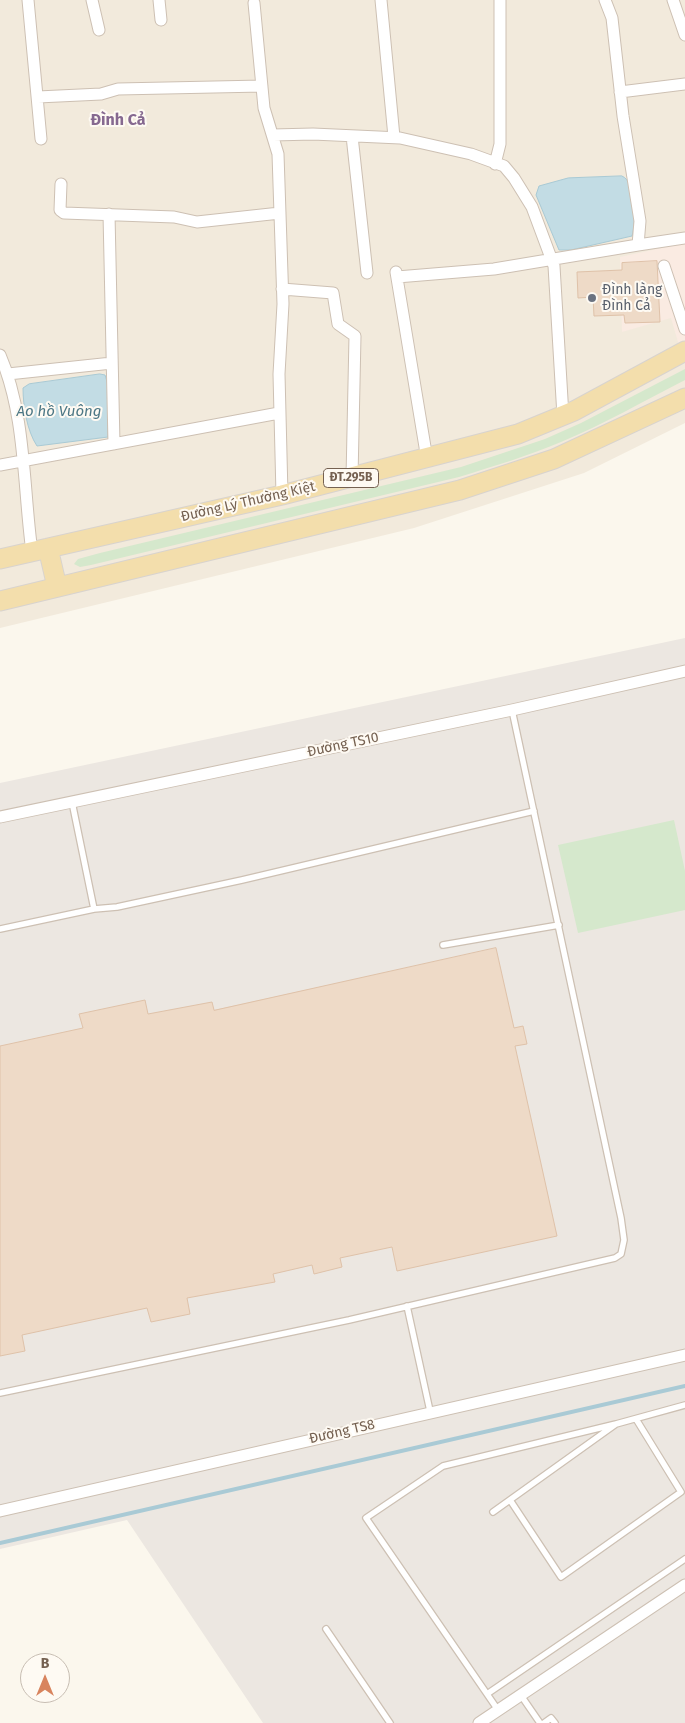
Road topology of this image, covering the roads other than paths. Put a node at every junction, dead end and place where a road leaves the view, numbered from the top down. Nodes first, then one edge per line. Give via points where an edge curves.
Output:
1 (28, 0) edge
2 (92, 0) edge
3 (159, 0) edge
4 (381, 0) edge
5 (500, 0) edge
6 (605, 0) edge
7 (672, 0) edge
8 (254, 2) dead end
9 (161, 20) dead end
10 (99, 30) dead end
11 (685, 35) edge
12 (685, 84) edge
13 (262, 86) junction
14 (620, 92) junction
15 (38, 97) junction
16 (273, 135) junction
17 (352, 136) junction
18 (394, 137) junction
19 (41, 139) dead end
20 (495, 164) junction
21 (61, 184) dead end
22 (280, 213) junction
23 (109, 214) junction
24 (685, 238) edge
25 (638, 245) junction
26 (552, 260) junction
27 (664, 266) dead end
28 (367, 273) dead end
29 (282, 289) junction
30 (685, 329) edge
31 (685, 351) edge
32 (0, 355) edge
33 (112, 363) junction
34 (8, 374) junction
35 (685, 398) edge
36 (279, 412) junction
37 (563, 416) junction
38 (114, 444) junction
39 (427, 459) junction
40 (22, 462) junction
41 (0, 465) edge
42 (352, 478) junction
43 (282, 495) junction
44 (40, 550) junction
45 (0, 559) edge
46 (57, 587) junction
47 (0, 601) edge
48 (685, 671) edge
49 (512, 710) junction
50 (72, 802) junction
51 (534, 811) junction
52 (0, 817) edge
53 (94, 909) junction
54 (559, 925) junction
55 (0, 929) edge
56 (443, 945) dead end
57 (408, 1306) junction
58 (685, 1354) edge
59 (0, 1392) edge
60 (685, 1405) edge
61 (430, 1412) junction
62 (636, 1419) junction
63 (616, 1424) junction
64 (683, 1495) edge
65 (510, 1500) junction
66 (0, 1511) edge
67 (493, 1512) dead end
68 (685, 1559) edge
69 (685, 1585) edge
70 (326, 1629) dead end
71 (487, 1694) junction
72 (520, 1694) junction
73 (498, 1710) junction
74 (390, 1723) edge
75 (478, 1723) edge
76 (540, 1723) edge
77 (544, 1723) edge
78 (555, 1723) edge

1 - 15 street
2 - 10 street
3 - 9 street
4 - 18 street
5 - 20 street via 500,144
6 - 14 street via 612,18
7 - 11 street
8 - 13 street
12 - 14 street
13 - 15 street via 118,89 101,94
13 - 16 street via 264,108
14 - 25 street via 640,221
15 - 19 street
16 - 17 street
16 - 22 street via 278,154
17 - 18 street
17 - 28 street
18 - 20 street via 471,154
20 - 26 street via 504,166 532,207
21 - 23 street via 60,210 64,213
22 - 23 street via 197,222 174,217
22 - 29 street
23 - 33 street
24 - 25 street
25 - 26 street
26 - 37 street
26 - 39 street via 494,269 397,274
27 - 30 street
29 - 36 street
29 - 42 street via 333,293 338,324 355,336
31 - 37 main road, Đường Lý Thường Kiệt / ĐT.295B
32 - 34 street
33 - 34 street
33 - 38 street
34 - 40 street via 18,419
35 - 46 main road via 588,445 476,485
36 - 38 street
36 - 43 street
37 - 39 main road, Đường Lý Thường Kiệt / ĐT.295B via 518,434
38 - 40 street
39 - 42 main road, Đường Lý Thường Kiệt / ĐT.295B
40 - 41 street
40 - 44 street
42 - 43 main road, Đường Lý Thường Kiệt / ĐT.295B
43 - 44 main road, Đường Lý Thường Kiệt / ĐT.295B
44 - 45 main road, Đường Lý Thường Kiệt / ĐT.295B
44 - 46 main road
46 - 47 main road
48 - 49 street, Đường TS10
49 - 50 street, Đường TS10
49 - 51 lane
50 - 52 street, Đường TS10
50 - 53 lane
51 - 53 lane via 242,880
51 - 54 lane
53 - 55 lane
54 - 56 lane
54 - 57 lane via 621,1218 624,1248 615,1258
57 - 59 lane
57 - 61 lane
58 - 61 street, Đường TS8
60 - 62 lane
61 - 66 street, Đường TS8
62 - 63 lane
62 - 64 lane
63 - 65 lane
63 - 71 lane via 443,1466 366,1518
64 - 65 lane via 561,1577
65 - 67 lane
68 - 71 lane
69 - 72 street
70 - 74 lane
71 - 73 lane
72 - 73 street
72 - 76 lane
73 - 75 street
77 - 78 lane via 551,1718

